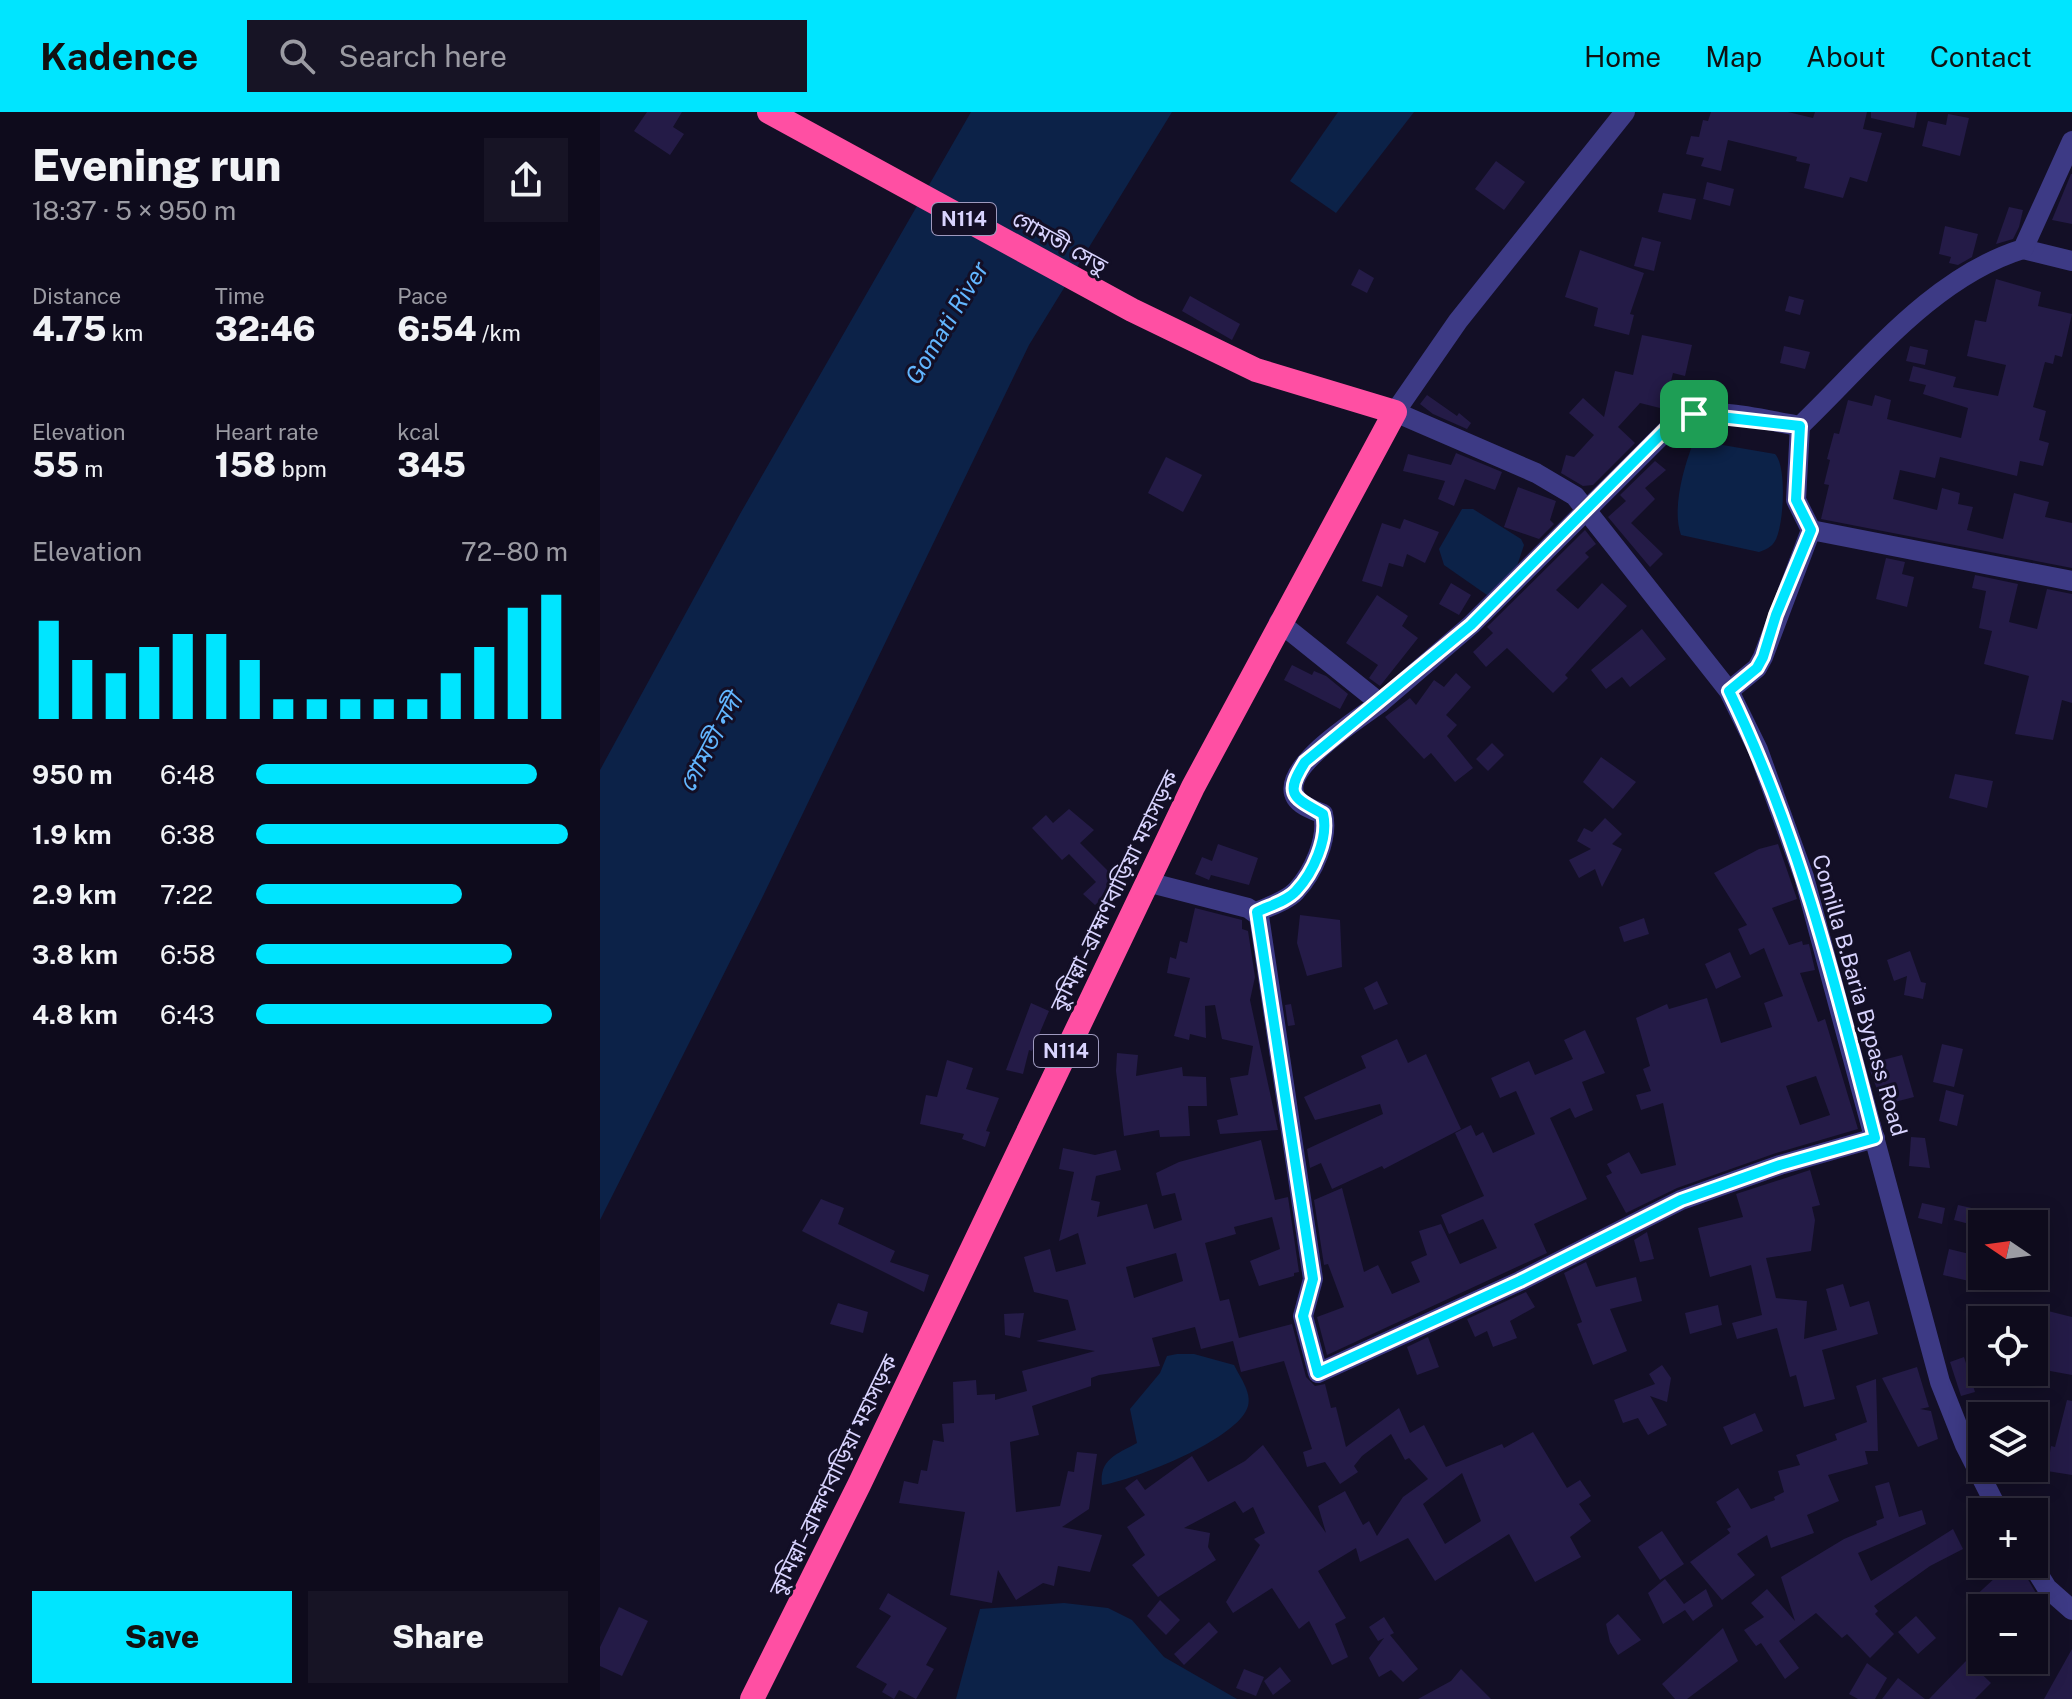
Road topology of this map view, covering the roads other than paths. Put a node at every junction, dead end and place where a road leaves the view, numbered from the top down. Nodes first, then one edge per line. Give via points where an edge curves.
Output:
1 (769, 112) edge
2 (1622, 114) edge
3 (2072, 141) edge
4 (2023, 249) junction
5 (2072, 261) edge
6 (1395, 412) junction
7 (1800, 426) junction
8 (1587, 507) junction
9 (1811, 530) junction
10 (2072, 581) edge
11 (1279, 622) junction
12 (1729, 691) junction
13 (1380, 703) junction
14 (1147, 882) junction
15 (1257, 912) junction
16 (1875, 1138) junction
17 (1992, 1498) edge
18 (2041, 1578) edge
19 (2072, 1610) edge
20 (752, 1699) edge

1 - 6 highway, গোমতী সেতু / N114 via 1132,310 1256,370
2 - 6 street via 1458,321
3 - 4 street
4 - 5 street
4 - 7 street via 1999,257 1933,299
6 - 8 street, Comilla B.Baria Bypass Road via 1536,473
6 - 11 highway, কুমিল্লা–ব্রাহ্মণবাড়িয়া মহাসড়ক / N114
7 - 8 street via 1715,414 1679,418
7 - 9 street via 1796,500
8 - 12 street, Comilla B.Baria Bypass Road
8 - 13 street via 1471,625
9 - 10 street
9 - 12 street via 1763,657
11 - 13 street
11 - 14 highway, কুমিল্লা–ব্রাহ্মণবাড়িয়া মহাসড়ক / N114
12 - 16 street, Comilla B.Baria Bypass Road via 1758,750 1804,877
13 - 15 street via 1305,762 1294,780 1300,804 1323,814 1323,838 1295,893
14 - 15 street
14 - 20 highway, কুমিল্লা–ব্রাহ্মণবাড়িয়া মহাসড়ক / N114
15 - 16 street via 1313,1279 1303,1316 1318,1373 1681,1200
16 - 17 street, Comilla B.Baria Bypass Road via 1940,1382
18 - 19 street

